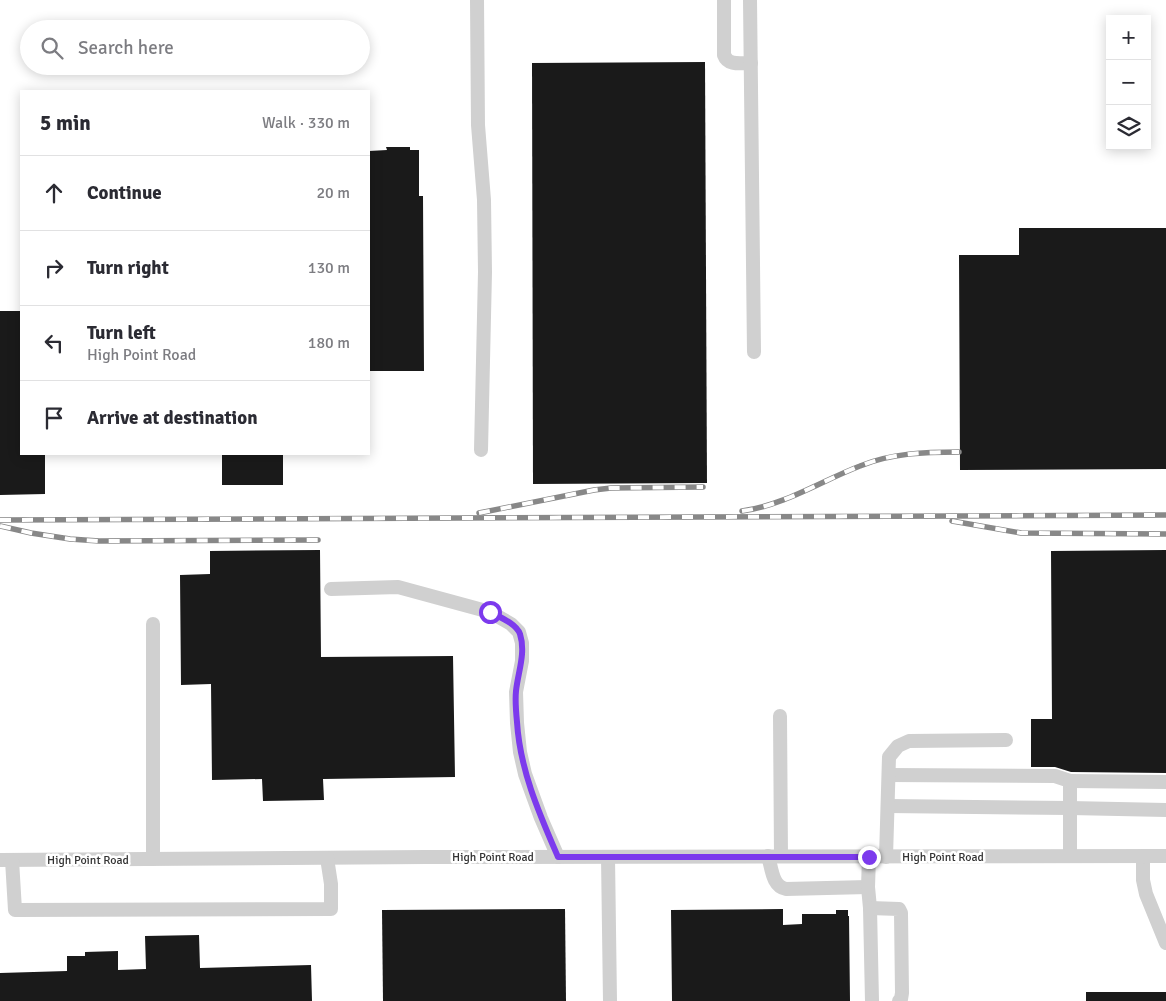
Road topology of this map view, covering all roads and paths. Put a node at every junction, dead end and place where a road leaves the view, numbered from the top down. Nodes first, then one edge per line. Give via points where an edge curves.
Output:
1 (477, 0) edge
2 (724, 0) edge
3 (750, 0) edge
4 (751, 64) junction
5 (754, 352) dead end
6 (481, 450) dead end
7 (330, 589) dead end
8 (154, 624) dead end
9 (780, 716) dead end
10 (1006, 740) dead end
11 (889, 775) junction
12 (1070, 781) junction
13 (1166, 782) edge
14 (888, 806) junction
15 (1070, 808) junction
16 (1166, 810) edge
17 (775, 856) junction
18 (1070, 856) junction
19 (1142, 856) junction
20 (1166, 856) edge
21 (558, 857) junction
22 (608, 857) junction
23 (869, 857) junction
24 (886, 857) junction
25 (327, 858) junction
26 (6, 860) edge
27 (154, 860) junction
28 (868, 887) junction
29 (870, 908) junction
30 (1160, 914) edge
31 (1166, 942) edge
32 (610, 1001) edge
33 (872, 1001) edge
34 (899, 1001) edge

1 - 6 street via 478,125 485,254
2 - 4 street via 725,59
3 - 4 street
4 - 5 street
7 - 21 street via 398,587 490,612 519,632 522,661 516,692 520,752 525,774
8 - 27 street
9 - 17 street
10 - 11 street via 909,740 898,746 889,757
11 - 12 street via 1054,776
11 - 14 street
12 - 13 street
12 - 15 street
14 - 15 street
14 - 24 street
15 - 16 street
15 - 18 street
17 - 22 street, High Point Road
17 - 23 street, High Point Road
17 - 28 street via 776,884 780,888
18 - 19 street, High Point Road
18 - 24 street, High Point Road
19 - 20 street, High Point Road
19 - 30 street via 1146,894
21 - 22 street, High Point Road
21 - 25 street, High Point Road
22 - 32 street
23 - 24 street, High Point Road
23 - 28 street
25 - 26 street via 331,908 15,910
25 - 27 street, High Point Road
26 - 27 street, High Point Road
28 - 29 street
29 - 33 street
29 - 34 street via 899,909 902,913 902,993
30 - 31 street

